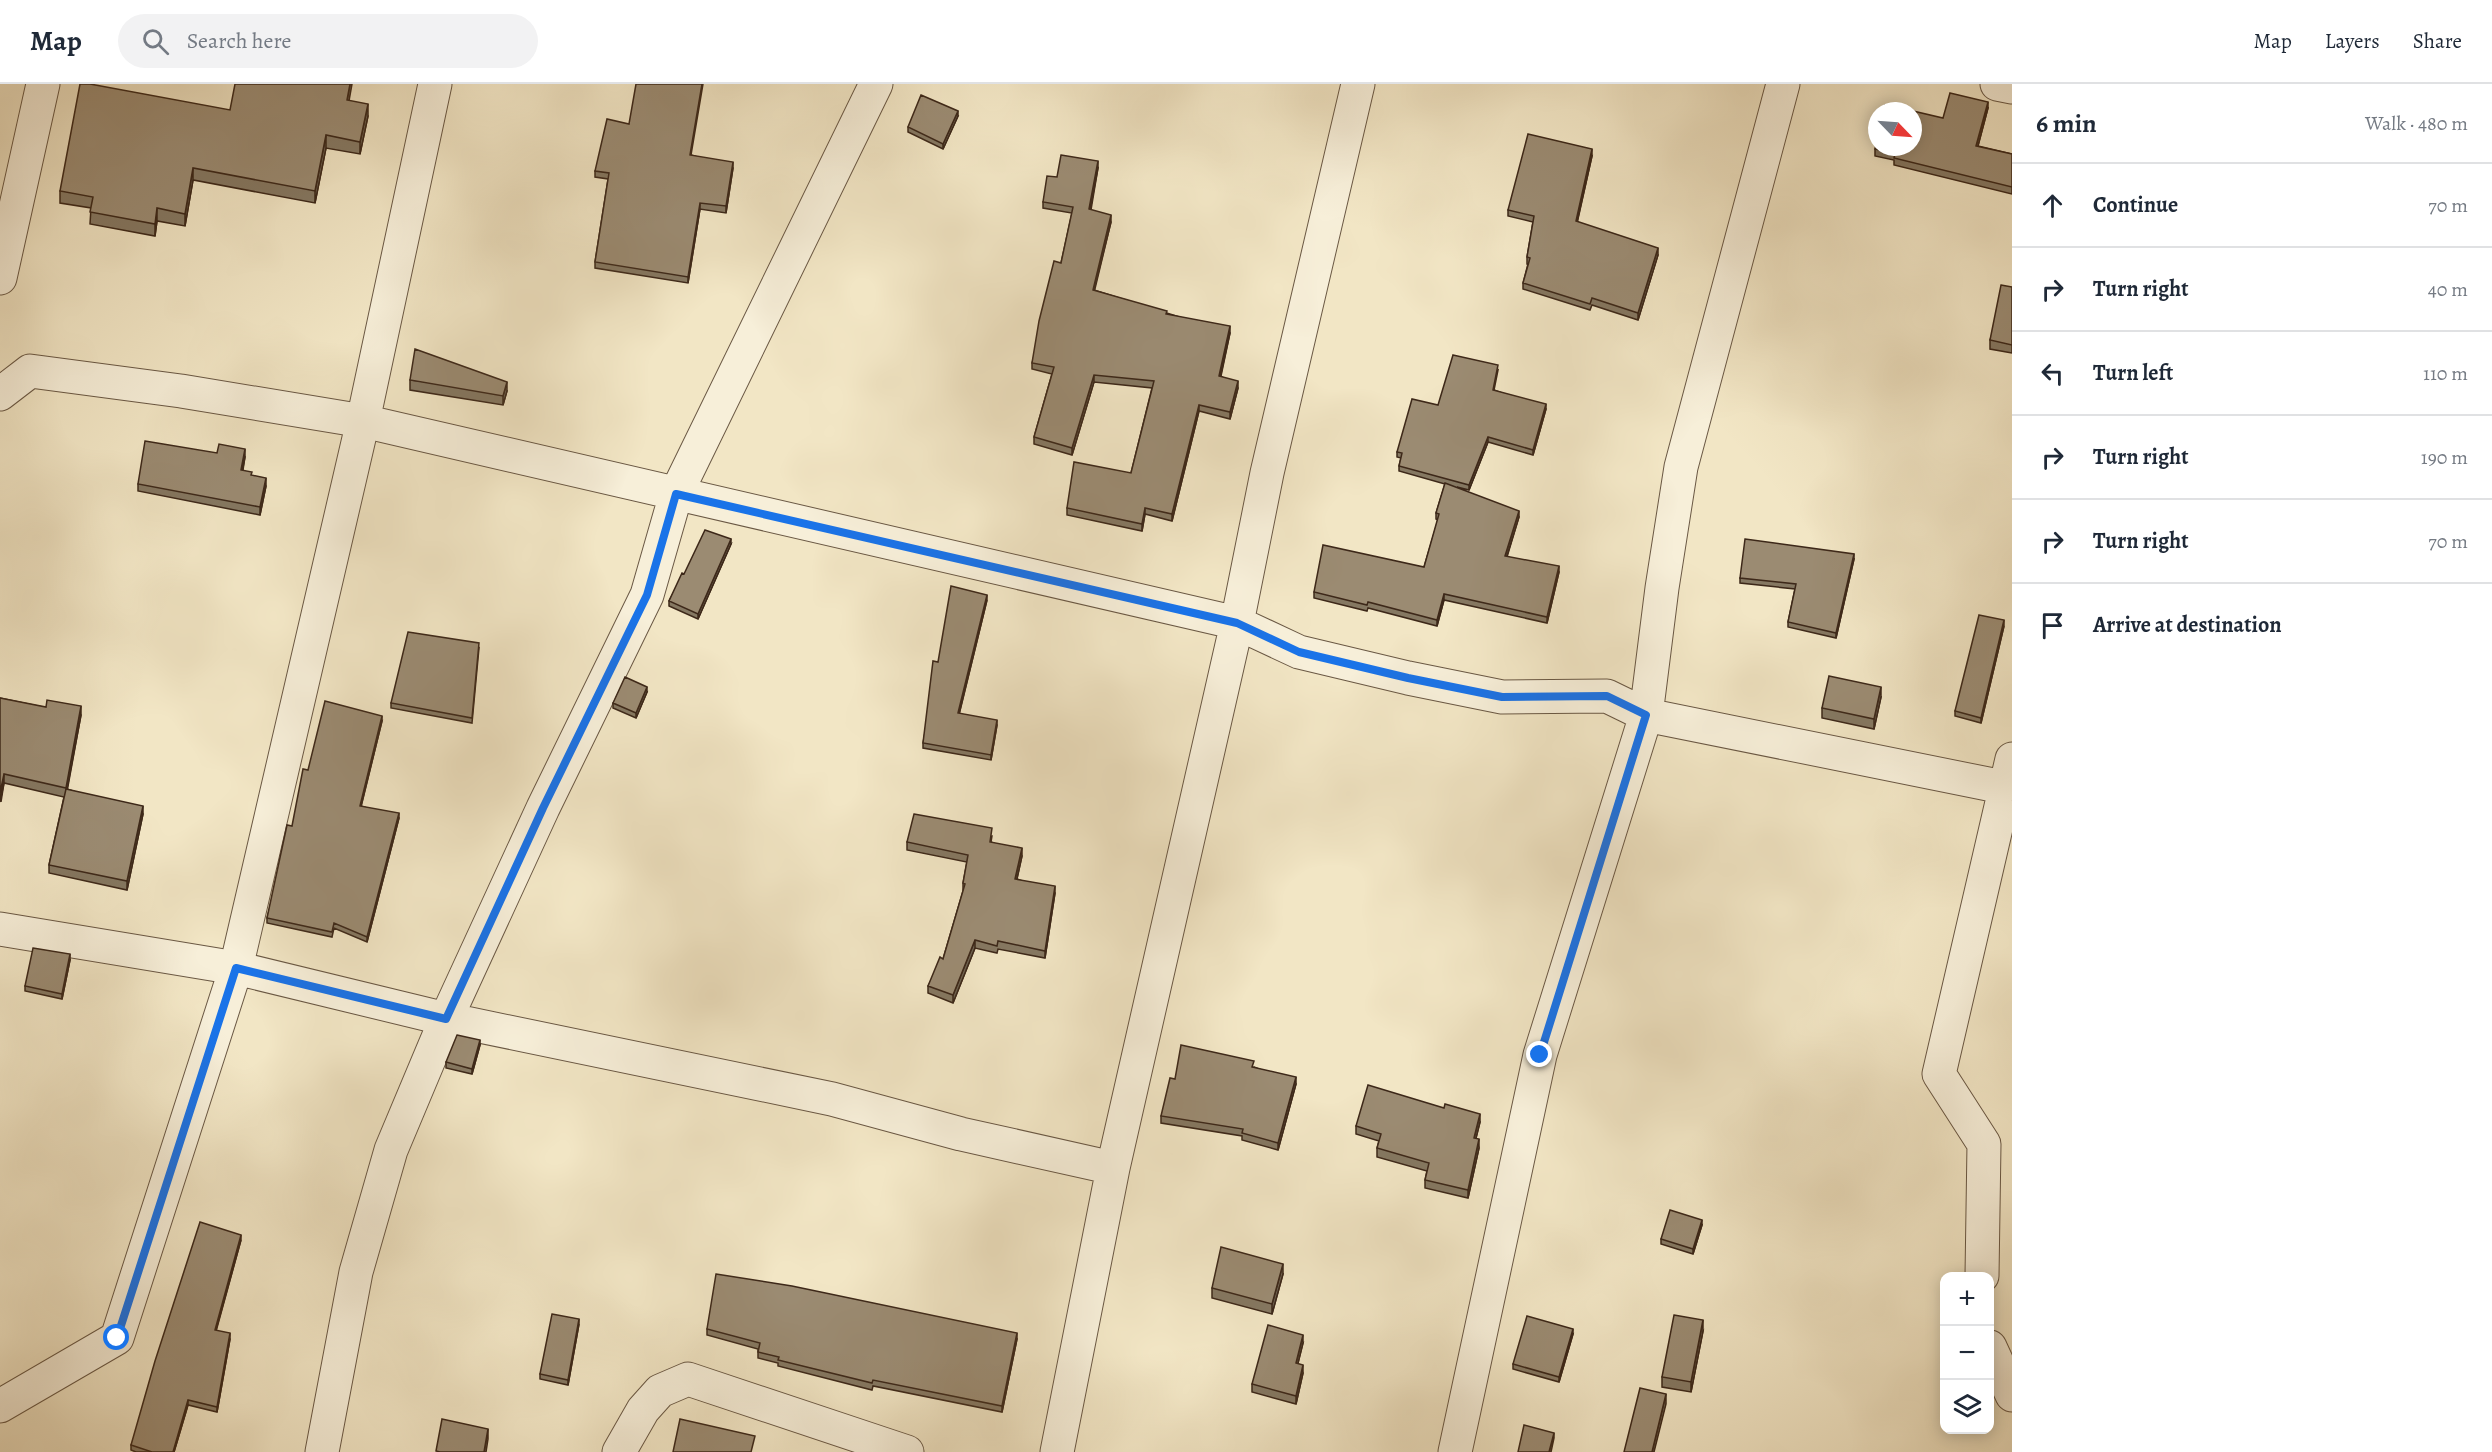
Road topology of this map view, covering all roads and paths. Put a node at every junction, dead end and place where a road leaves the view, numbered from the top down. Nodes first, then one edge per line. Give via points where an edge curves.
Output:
1 (43, 84) edge
2 (435, 84) edge
3 (876, 84) edge
4 (1359, 84) edge
5 (1783, 84) edge
6 (1997, 84) edge
7 (2012, 87) edge
8 (0, 278) edge
9 (0, 394) edge
10 (363, 421) junction
11 (676, 494) junction
12 (1237, 623) junction
13 (1646, 715) junction
14 (2008, 773) edge
15 (0, 928) edge
16 (236, 968) junction
17 (446, 1019) junction
18 (1113, 1168) junction
19 (1982, 1272) edge
20 (1994, 1357) edge
21 (2012, 1395) edge
22 (0, 1406) edge
23 (322, 1452) edge
24 (619, 1452) edge
25 (907, 1452) edge
26 (1056, 1452) edge
27 (1455, 1452) edge

1 - 8 street
2 - 10 street
3 - 11 street
4 - 12 street via 1267,473
5 - 13 street via 1681,467
6 - 7 street
9 - 10 street via 30,371
10 - 11 street
10 - 16 street
11 - 12 street
11 - 17 street via 647,595
12 - 13 street via 1299,652 1408,678 1502,697 1607,696
12 - 18 street
13 - 14 street
13 - 27 street via 1540,1055
14 - 19 street via 1939,1074 1984,1144
15 - 16 street
16 - 17 street
16 - 22 street via 117,1338
17 - 18 street via 832,1099 961,1134
17 - 23 street via 388,1161 356,1272
18 - 26 street
20 - 21 street
24 - 25 street via 643,1410 660,1391 688,1379

